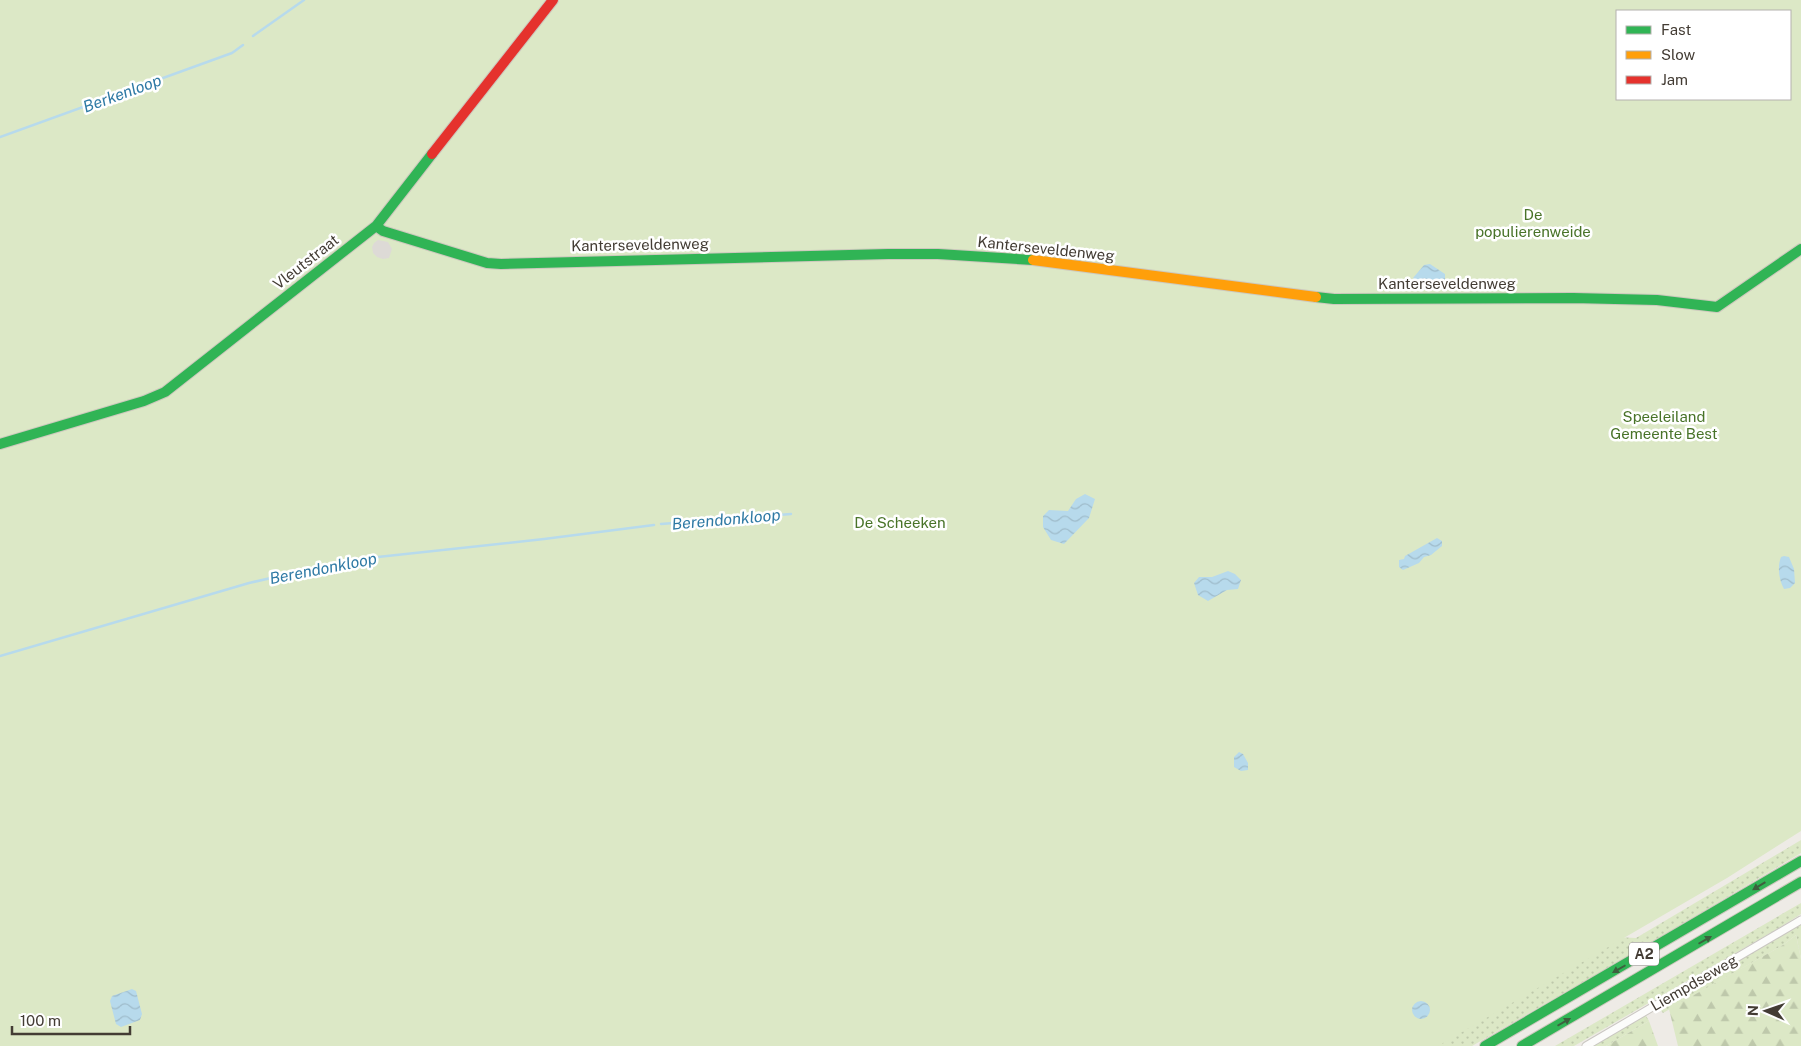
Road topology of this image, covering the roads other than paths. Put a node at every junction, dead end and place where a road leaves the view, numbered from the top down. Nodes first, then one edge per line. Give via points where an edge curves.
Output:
1 (553, 0) edge
2 (376, 226) junction
3 (1801, 250) edge
4 (0, 444) edge
5 (1801, 861) edge
6 (1801, 882) edge
7 (1801, 920) edge
8 (1485, 1046) edge
9 (1522, 1046) edge
10 (1586, 1046) edge

1 - 2 main road, Vleutstraat
2 - 3 main road, Kanterseveldenweg via 383,231 487,263 501,264 938,254 1018,258 1334,300 1582,298 1657,300 1718,307
2 - 4 main road, Vleutstraat via 165,392
5 -> 8 main road, A2
9 -> 6 main road, A2
7 - 10 street, Liempdseweg

